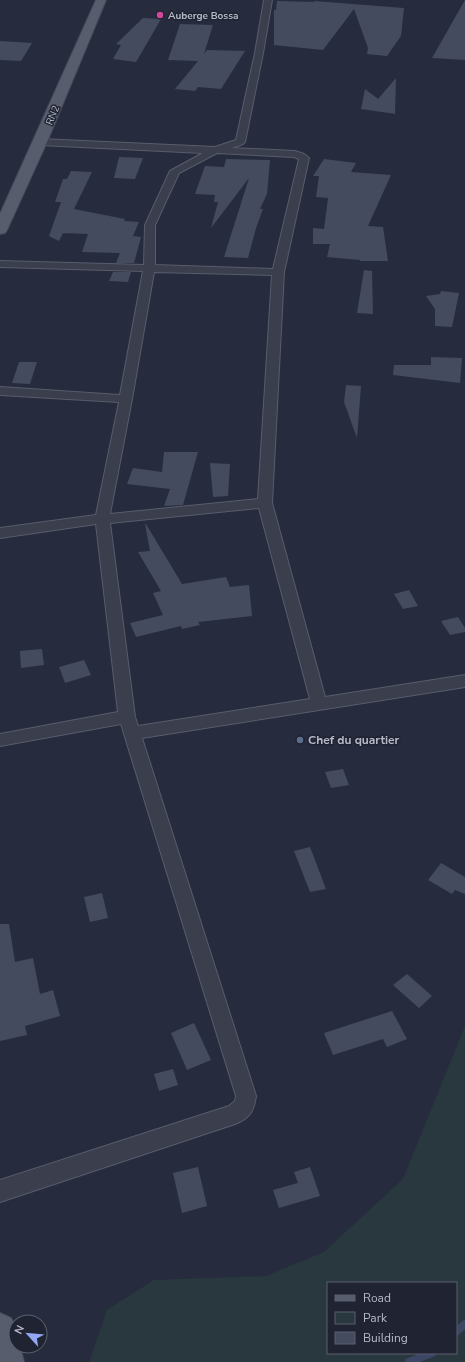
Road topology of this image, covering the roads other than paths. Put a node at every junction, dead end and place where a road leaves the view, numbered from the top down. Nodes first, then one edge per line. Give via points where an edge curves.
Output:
1 (101, 0) edge
2 (268, 0) edge
3 (40, 142) junction
4 (214, 151) junction
5 (0, 230) edge
6 (0, 264) edge
7 (149, 268) junction
8 (278, 272) junction
9 (0, 391) edge
10 (126, 400) junction
11 (265, 503) junction
12 (102, 519) junction
13 (0, 532) edge
14 (465, 681) edge
15 (319, 703) junction
16 (129, 725) junction
17 (0, 740) edge
18 (0, 1191) edge
19 (0, 1329) edge
20 (6, 1362) edge

1 - 3 main road, RN2
2 - 4 street via 240,142
3 - 4 street
3 - 5 main road, RN2
4 - 7 street via 175,172 150,225
4 - 8 street via 295,154 304,158
6 - 7 street
7 - 8 street
7 - 10 street
8 - 11 street
9 - 10 street
10 - 12 street
11 - 12 street
11 - 15 street
12 - 13 street
12 - 16 street
14 - 15 street
15 - 16 street
16 - 17 street
16 - 18 street via 246,1096 244,1107 235,1114
19 - 20 main road

